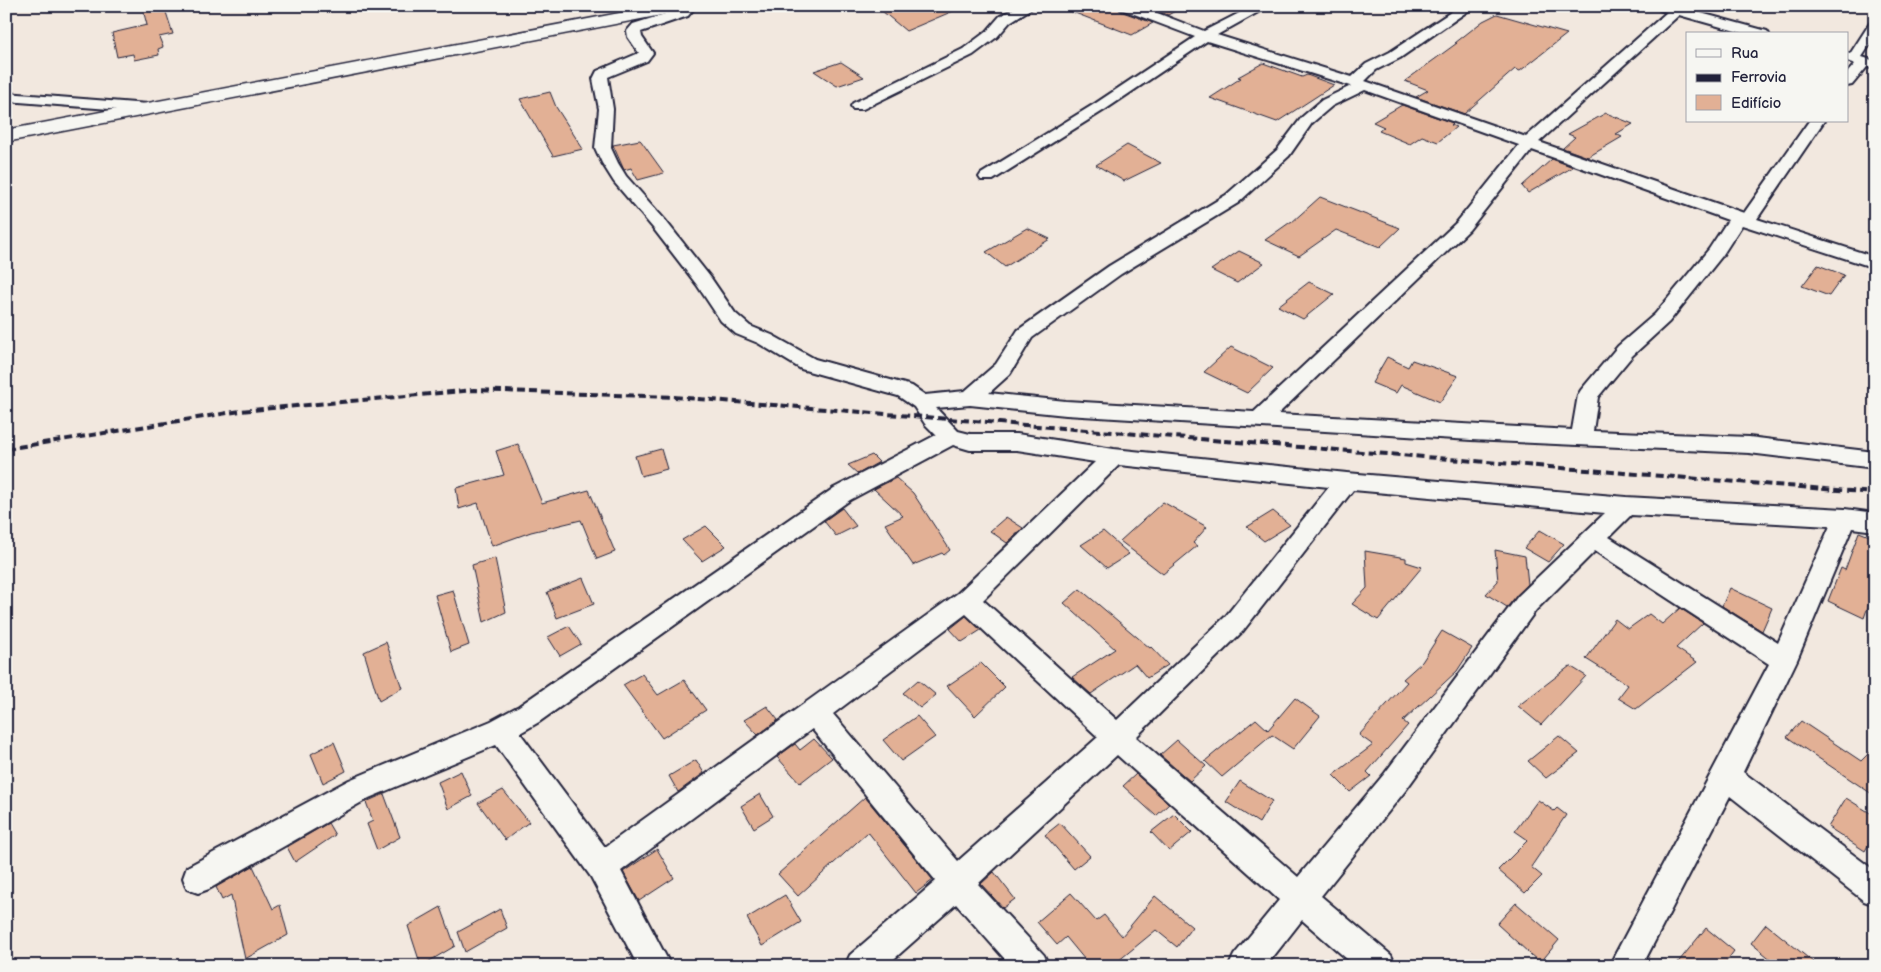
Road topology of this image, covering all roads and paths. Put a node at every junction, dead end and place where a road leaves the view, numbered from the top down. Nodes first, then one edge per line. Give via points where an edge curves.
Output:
1 (682, 6) edge
2 (690, 6) edge
3 (1029, 6) edge
4 (1126, 6) edge
5 (1263, 6) edge
6 (1469, 6) edge
7 (1673, 8) edge
8 (1875, 26) edge
9 (1755, 32) edge
10 (1205, 36) junction
11 (1860, 61) edge
12 (1372, 67) junction
13 (1308, 68) junction
14 (1848, 80) edge
15 (1360, 83) junction
16 (6, 97) edge
17 (858, 106) dead end
18 (148, 108) junction
19 (1816, 122) edge
20 (6, 136) edge
21 (1530, 142) junction
22 (987, 176) dead end
23 (1743, 219) junction
24 (1875, 263) edge
25 (970, 398) junction
26 (921, 402) junction
27 (1259, 420) junction
28 (951, 437) junction
29 (1581, 437) junction
30 (1114, 457) junction
31 (1875, 460) edge
32 (1347, 481) junction
33 (1626, 506) junction
34 (1845, 518) junction
35 (1875, 522) edge
36 (1593, 538) junction
37 (966, 600) junction
38 (1784, 660) junction
39 (814, 711) junction
40 (501, 730) junction
41 (1116, 738) junction
42 (1726, 776) junction
43 (602, 868) junction
44 (198, 878) dead end
45 (957, 883) junction
46 (1875, 890) edge
47 (1300, 899) junction
48 (655, 966) edge
49 (861, 966) edge
50 (1033, 966) edge
51 (1245, 966) edge
52 (1380, 966) edge
53 (1626, 966) edge

1 - 18 street
2 - 26 street via 683,14 638,27 634,31 635,37 646,53 642,58 602,74 600,79 606,109 603,148 610,163 728,317 743,330 808,364 905,391
3 - 17 street via 1005,19 992,34 968,52
4 - 10 street
5 - 10 street
6 - 12 street
7 - 9 street
7 - 21 street
8 - 11 street
10 - 13 street
10 - 22 street via 1101,106
11 - 14 street
12 - 13 street
12 - 15 street
13 - 15 street
15 - 21 street
15 - 25 street via 1307,120 1284,153 1232,199 1115,270 1025,334 1003,369
16 - 18 street
18 - 20 street
19 - 23 street
21 - 23 street
21 - 27 street via 1463,226
23 - 24 street
23 - 29 street via 1662,318 1625,351 1588,395
25 - 26 street
25 - 27 street via 1066,408
26 - 28 street via 932,419
27 - 29 street
28 - 30 street via 970,442 1017,442
28 - 40 street via 842,494 529,714
29 - 31 street via 1749,445
30 - 32 street
30 - 37 street
32 - 33 street
32 - 41 street via 1234,624
33 - 34 street
33 - 36 street
34 - 35 street
34 - 38 street
36 - 38 street
36 - 47 street via 1527,603 1395,782
37 - 39 street
37 - 41 street
38 - 42 street
39 - 43 street
39 - 45 street
40 - 43 street
40 - 44 street via 359,789
41 - 45 street
41 - 47 street
42 - 46 street
42 - 53 street
43 - 48 street
45 - 49 street
45 - 50 street
47 - 51 street
47 - 52 street

